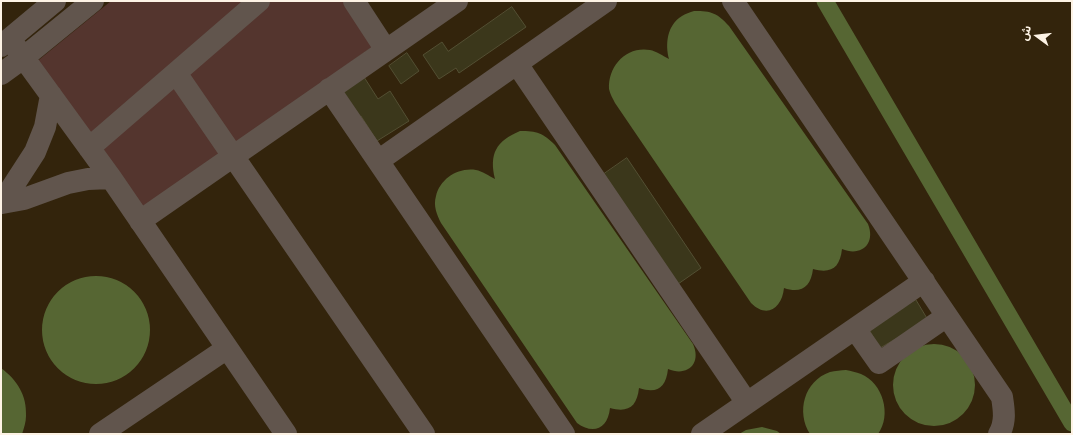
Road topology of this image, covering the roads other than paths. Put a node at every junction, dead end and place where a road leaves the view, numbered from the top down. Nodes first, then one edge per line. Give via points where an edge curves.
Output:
1 (55, 1) edge
2 (93, 1) edge
3 (259, 1) edge
4 (354, 1) edge
5 (457, 1) edge
6 (606, 1) edge
7 (733, 1) edge
8 (6, 43) edge
9 (386, 50) junction
10 (24, 58) junction
11 (517, 64) junction
12 (176, 73) junction
13 (1, 74) edge
14 (329, 89) junction
15 (51, 95) junction
16 (89, 148) junction
17 (233, 157) junction
18 (378, 161) junction
19 (111, 178) junction
20 (1, 203) edge
21 (140, 222) junction
22 (924, 282) junction
23 (947, 316) junction
24 (855, 329) junction
25 (226, 349) junction
26 (747, 403) junction
27 (100, 434) edge
28 (286, 434) edge
29 (424, 434) edge
30 (564, 434) edge
31 (702, 434) edge
32 (999, 434) edge

1 - 8 street
2 - 10 street
3 - 12 street
4 - 9 street
5 - 9 street
6 - 11 street
7 - 22 street
8 - 10 street
9 - 14 street
10 - 13 street
10 - 15 street
11 - 18 street
11 - 26 street
12 - 16 street
12 - 17 street
14 - 17 street
14 - 18 street
15 - 16 street
15 - 20 street via 45,127 35,152
16 - 19 street
17 - 21 street
17 - 29 street
18 - 30 street
19 - 20 street via 68,183 24,199
19 - 21 street
21 - 25 street
22 - 23 street
22 - 24 street
23 - 24 street via 879,363
23 - 32 street via 1002,397 1005,414
24 - 26 street
25 - 27 street
25 - 28 street
26 - 31 street

